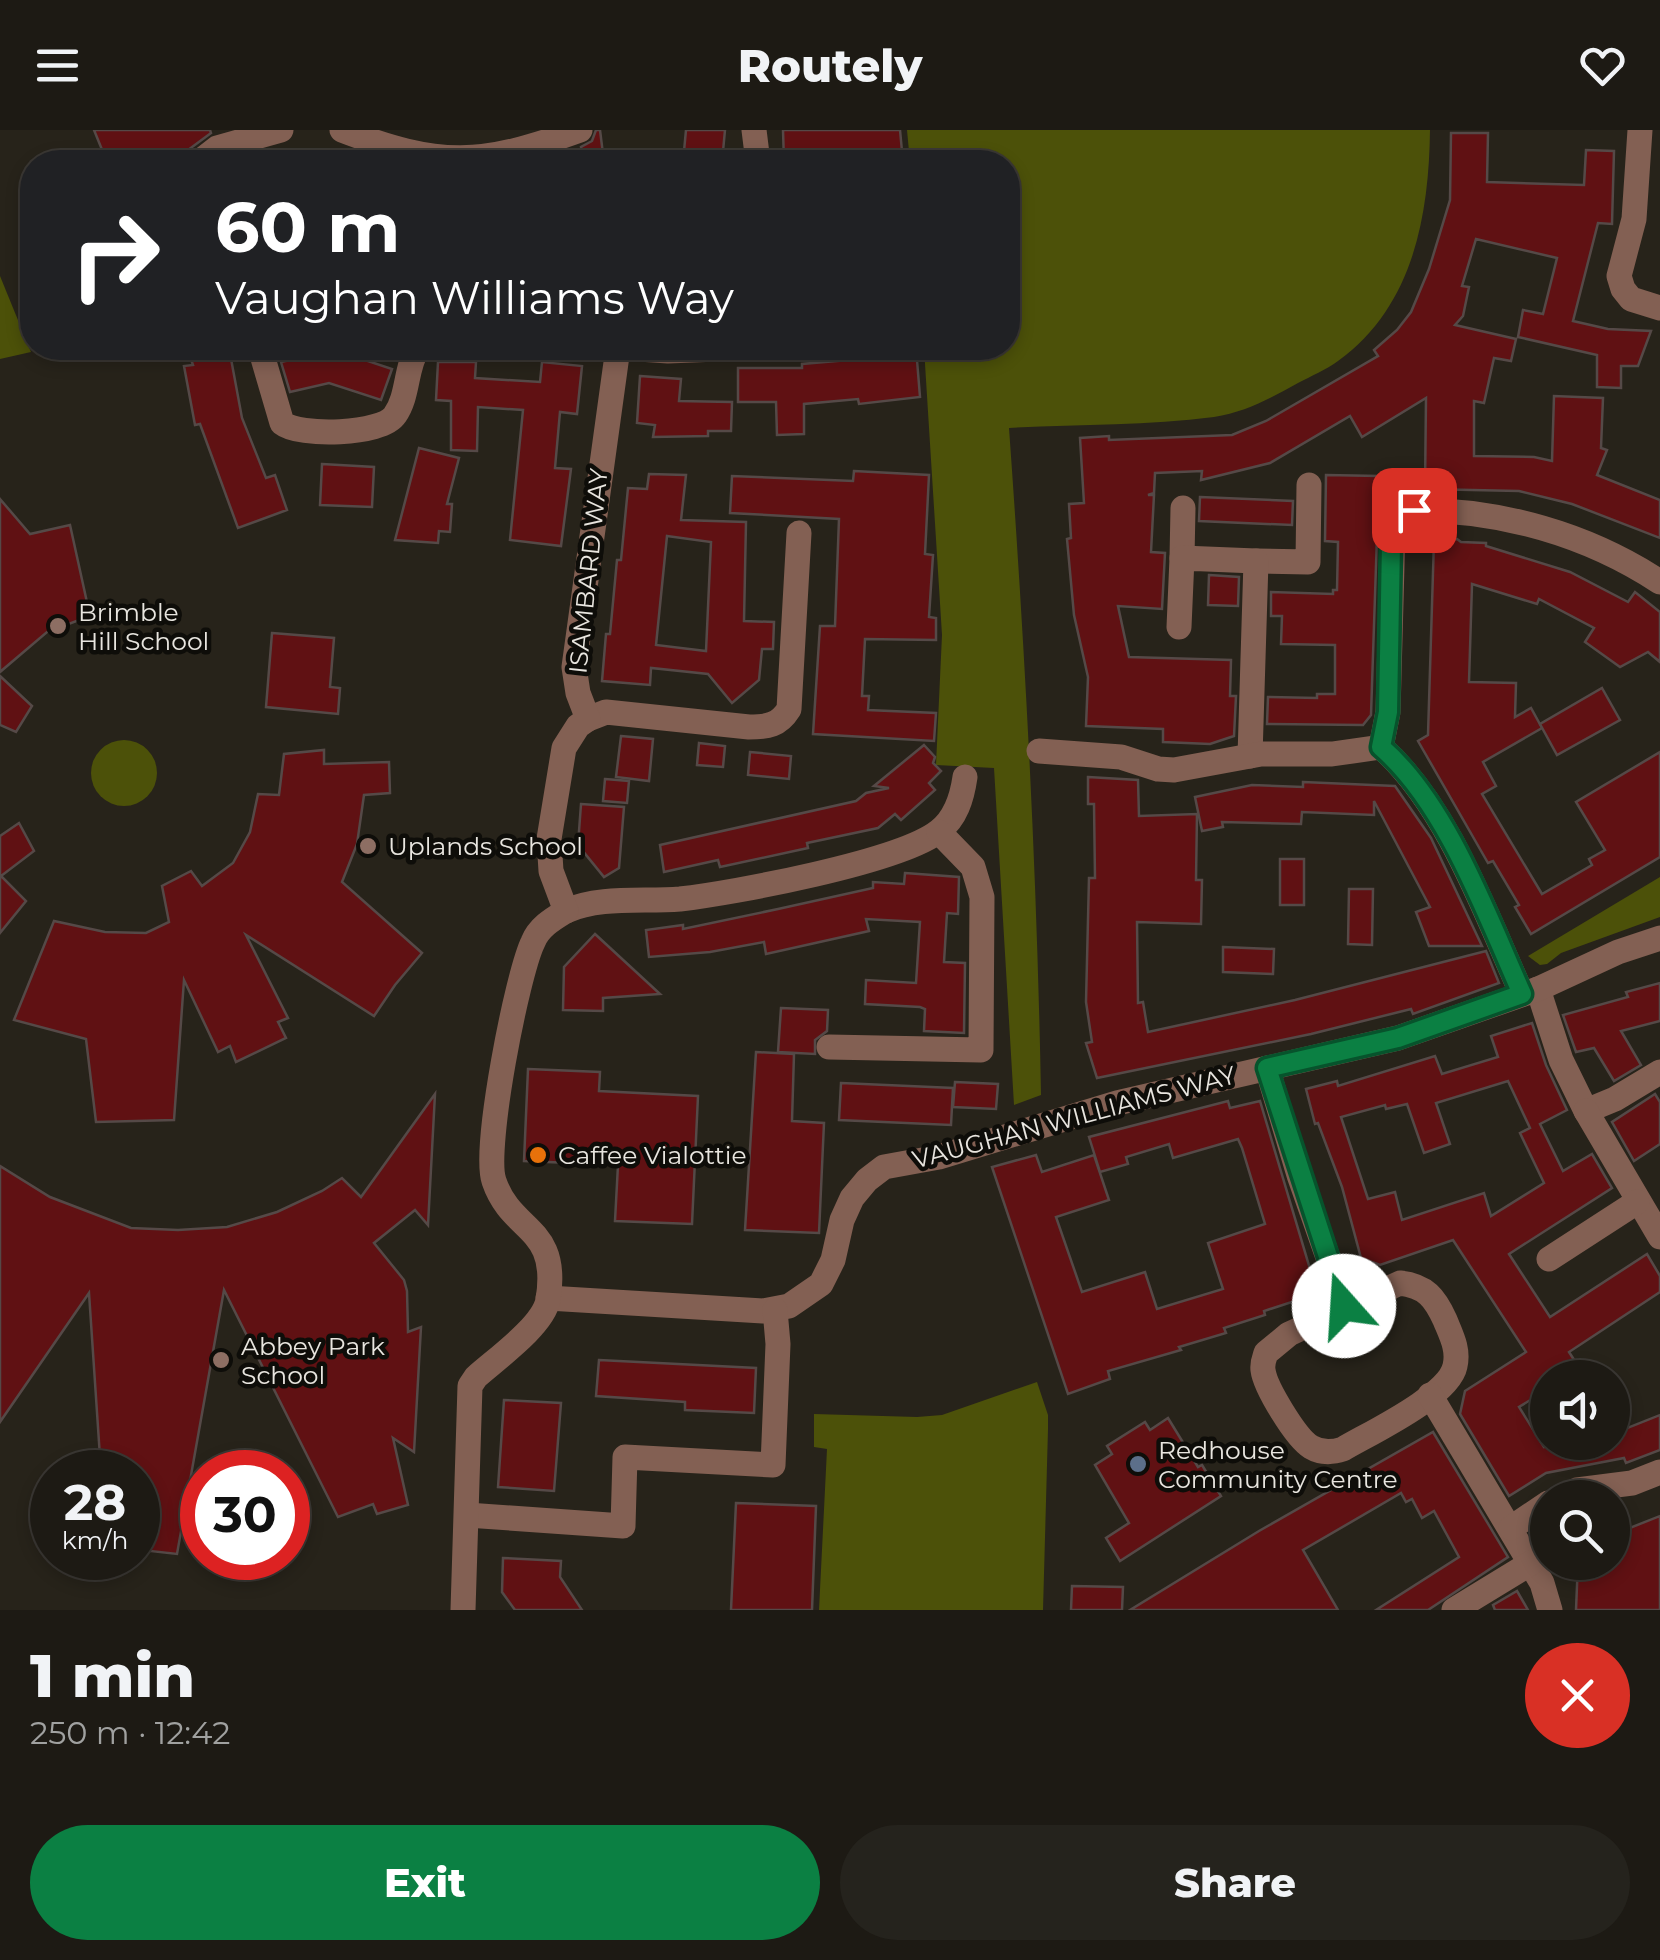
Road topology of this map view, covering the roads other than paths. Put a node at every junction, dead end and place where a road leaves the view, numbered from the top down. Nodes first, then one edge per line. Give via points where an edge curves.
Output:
1 (280, 130) edge
2 (342, 130) edge
3 (580, 130) edge
4 (1640, 130) edge
5 (215, 150) edge
6 (399, 150) edge
7 (521, 150) edge
8 (1660, 308) edge
9 (263, 360) edge
10 (412, 360) edge
11 (619, 360) edge
12 (1309, 485) dead end
13 (1183, 508) dead end
14 (798, 532) dead end
15 (1182, 558) junction
16 (1256, 561) junction
17 (1660, 582) edge
18 (1178, 628) dead end
19 (588, 718) junction
20 (1381, 747) junction
21 (1039, 751) dead end
22 (1250, 756) junction
23 (965, 777) dead end
24 (939, 832) junction
25 (566, 911) junction
26 (1660, 938) edge
27 (1530, 992) junction
28 (829, 1047) dead end
29 (1267, 1068) junction
30 (1660, 1072) edge
31 (1586, 1111) junction
32 (1638, 1202) junction
33 (1660, 1236) edge
34 (1549, 1259) dead end
35 (548, 1298) junction
36 (1344, 1306) junction
37 (775, 1310) junction
38 (1430, 1395) junction
39 (1660, 1472) edge
40 (1630, 1482) edge
41 (467, 1516) junction
42 (1530, 1516) edge
43 (1511, 1528) junction
44 (1530, 1561) edge
45 (1530, 1564) edge
46 (1540, 1580) edge
47 (463, 1610) edge
48 (1454, 1610) edge
49 (1550, 1610) edge

1 - 5 street
2 - 6 street
3 - 7 street
4 - 8 street via 1634,219 1619,276 1631,299
9 - 10 street via 282,423 294,431 333,432 378,428 393,419
11 - 19 street, ISAMBARD WAY via 574,667
12 - 16 street via 1308,562
13 - 15 street
14 - 19 street via 789,709 782,720 750,728 606,712
15 - 16 street
15 - 18 street
16 - 22 street
17 - 20 street via 1599,549 1526,523 1422,510 1403,515 1391,543 1388,712
19 - 25 street via 564,748 549,838 551,871
20 - 22 street
20 - 27 street via 1404,768
21 - 22 street via 1104,755 1174,770
23 - 24 street via 954,813
24 - 25 street via 896,852 802,876
24 - 28 street via 973,867 982,897 982,1050
25 - 35 street via 547,922 526,961 491,1166 498,1192 544,1245
26 - 27 street, VAUGHAN WILLIAMS WAY
27 - 29 street, VAUGHAN WILLIAMS WAY via 1398,1038
27 - 31 street
29 - 36 street
29 - 37 street, VAUGHAN WILLIAMS WAY via 884,1168 852,1198 821,1284
30 - 31 street
31 - 32 street
32 - 33 street
32 - 34 street
35 - 37 street
35 - 41 street via 536,1323 470,1386
36 - 38 street via 1400,1283 1431,1294 1456,1360 1450,1380
36 - 38 street via 1281,1338 1266,1353 1270,1388 1304,1443 1324,1452 1343,1449
37 - 41 street via 772,1464 626,1457 623,1526
38 - 43 street
39 - 40 street
41 - 47 street
42 - 43 street
43 - 44 street
45 - 48 street
46 - 49 street

